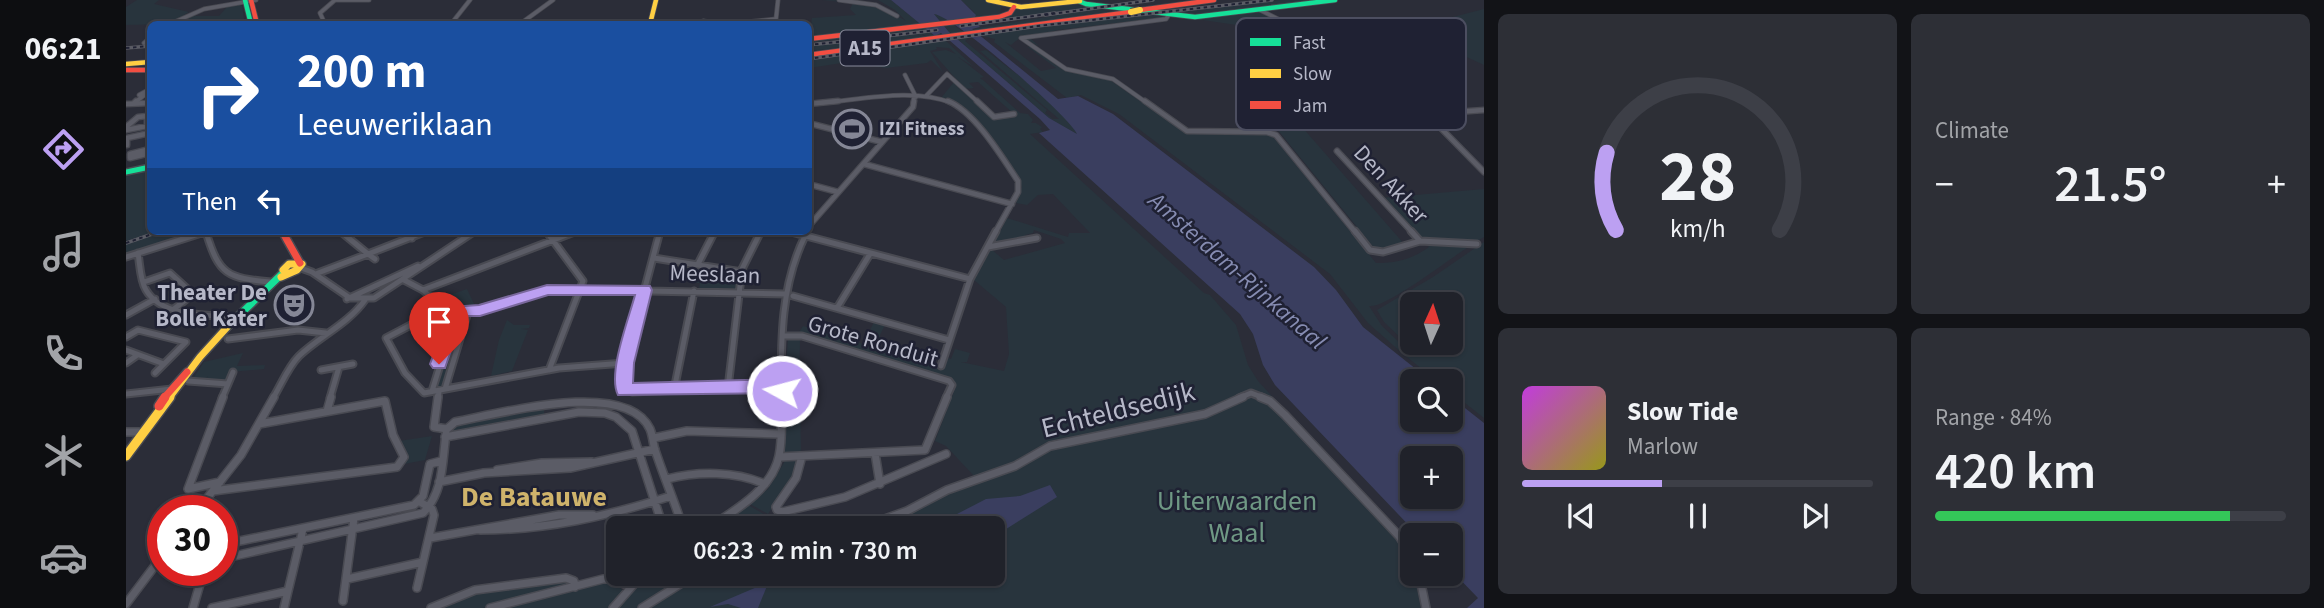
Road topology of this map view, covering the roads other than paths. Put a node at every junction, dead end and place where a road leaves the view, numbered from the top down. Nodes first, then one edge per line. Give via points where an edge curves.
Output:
1 (335, 0) edge
2 (369, 0) edge
3 (470, 0) edge
4 (553, 0) edge
5 (656, 0) edge
6 (778, 0) edge
7 (839, 0) edge
8 (1198, 0) edge
9 (1214, 0) edge
10 (1335, 0) edge
11 (250, 1) edge
12 (989, 1) edge
13 (1078, 1) edge
14 (1010, 8) junction
15 (1132, 10) junction
16 (1260, 10) junction
17 (897, 16) dead end
18 (1168, 16) junction
19 (1276, 18) edge
20 (176, 21) edge
21 (251, 21) edge
22 (256, 21) edge
23 (324, 21) edge
24 (453, 21) edge
25 (524, 21) edge
26 (651, 21) edge
27 (747, 21) edge
28 (812, 39) edge
29 (147, 40) edge
30 (144, 43) dead end
31 (812, 54) edge
32 (126, 68) edge
33 (147, 68) edge
34 (905, 75) dead end
35 (147, 93) edge
36 (926, 96) junction
37 (915, 97) junction
38 (134, 103) junction
39 (147, 103) edge
40 (126, 104) edge
41 (812, 104) edge
42 (1484, 110) edge
43 (1466, 111) edge
44 (1014, 114) dead end
45 (812, 124) edge
46 (146, 125) joint
47 (126, 129) edge
48 (1446, 130) edge
49 (147, 134) edge
50 (882, 142) junction
51 (127, 145) edge
52 (1337, 151) dead end
53 (864, 164) junction
54 (147, 168) edge
55 (126, 172) edge
56 (1484, 172) edge
57 (812, 185) edge
58 (838, 192) junction
59 (1012, 205) junction
60 (812, 216) edge
61 (817, 218) junction
62 (812, 224) edge
63 (812, 234) edge
64 (194, 235) edge
65 (208, 235) edge
66 (283, 235) edge
67 (345, 235) edge
68 (408, 235) edge
69 (419, 235) edge
70 (470, 235) edge
71 (549, 235) edge
72 (567, 235) edge
73 (659, 235) edge
74 (713, 235) edge
75 (759, 235) edge
76 (804, 235) edge
77 (412, 238) junction
78 (1037, 238) dead end
79 (553, 240) junction
80 (1420, 241) junction
81 (1477, 244) dead end
82 (988, 247) junction
83 (138, 253) junction
84 (368, 254) junction
85 (870, 254) junction
86 (126, 257) edge
87 (654, 258) junction
88 (375, 259) dead end
89 (698, 264) junction
90 (418, 266) dead end
91 (294, 268) junction
92 (742, 272) junction
93 (317, 273) junction
94 (970, 279) junction
95 (404, 280) junction
96 (144, 282) junction
97 (271, 282) junction
98 (580, 288) junction
99 (424, 290) junction
100 (644, 290) junction
101 (694, 291) junction
102 (740, 292) junction
103 (786, 294) junction
104 (793, 296) dead end
105 (155, 299) junction
106 (347, 299) junction
107 (365, 300) junction
108 (443, 308) junction
109 (837, 308) junction
110 (174, 309) junction
111 (457, 311) junction
112 (468, 312) junction
113 (126, 315) edge
114 (234, 321) junction
115 (326, 333) junction
116 (783, 335) junction
117 (126, 337) edge
118 (228, 339) dead end
119 (948, 340) junction
120 (126, 350) edge
121 (136, 356) junction
122 (126, 362) edge
123 (625, 363) junction
124 (164, 364) junction
125 (353, 364) dead end
126 (339, 366) junction
127 (940, 366) dead end
128 (321, 370) dead end
129 (549, 370) junction
130 (233, 372) dead end
131 (155, 373) dead end
132 (188, 381) dead end
133 (228, 384) junction
134 (782, 386) junction
135 (728, 388) junction
136 (174, 389) junction
137 (674, 390) junction
138 (439, 391) junction
139 (126, 394) edge
140 (612, 403) junction
141 (549, 406) junction
142 (327, 411) junction
143 (604, 413) junction
144 (549, 418) junction
145 (259, 424) junction
146 (126, 432) edge
147 (139, 432) junction
148 (446, 433) junction
149 (781, 434) junction
150 (654, 438) junction
151 (126, 449) edge
152 (655, 449) junction
153 (876, 453) junction
154 (641, 454) junction
155 (946, 454) dead end
156 (126, 456) edge
157 (802, 456) junction
158 (779, 457) junction
159 (442, 461) junction
160 (667, 479) junction
161 (220, 482) junction
162 (439, 482) junction
163 (765, 484) junction
164 (880, 484) junction
165 (213, 491) junction
166 (210, 495) edge
167 (671, 496) junction
168 (655, 501) junction
169 (420, 502) junction
170 (430, 507) junction
171 (659, 516) edge
172 (679, 516) edge
173 (726, 516) edge
174 (891, 516) edge
175 (354, 518) junction
176 (303, 529) junction
177 (353, 529) junction
178 (430, 538) junction
179 (1400, 538) edge
180 (238, 541) edge
181 (300, 541) junction
182 (238, 555) edge
183 (423, 562) junction
184 (147, 575) edge
185 (347, 579) junction
186 (199, 586) edge
187 (677, 586) edge
188 (1421, 586) edge
189 (575, 587) junction
190 (632, 587) joint
191 (417, 588) dead end
192 (288, 591) junction
193 (343, 601) dead end
194 (126, 604) edge
195 (193, 608) edge
196 (212, 608) edge
197 (284, 608) edge
198 (431, 608) edge
199 (489, 608) edge
200 (613, 608) edge
201 (642, 608) edge
202 (1426, 608) edge

1 - 2 street
1 - 23 street via 320,13
3 - 24 street
4 - 25 street
5 - 26 main road
6 - 27 street via 776,19
7 - 17 street via 876,5
8 - 15 main road, A15
9 - 15 main road, A15
10 - 16 main road
11 - 20 street via 195,11
11 - 21 main road
11 - 22 main road
12 - 14 main road
13 - 14 main road
13 - 18 main road
14 - 28 main road via 990,18
15 - 31 main road, A15
16 - 18 main road
16 - 19 street
18 - 80 street, Den Akker via 1021,38 1065,68 1112,79 1187,131 1276,135 1368,248 1383,252
29 - 30 street
32 - 33 main road
34 - 37 street
35 - 38 street
36 - 37 street
36 - 44 street via 947,75 993,117
36 - 59 street via 958,106 1014,176 1019,189
37 - 41 street
37 - 50 street via 913,107
38 - 39 street
38 - 40 street
42 - 43 street
45 - 50 street
46 - 47 street
46 - 47 street via 146,116 138,117
48 - 56 street
49 - 51 street via 127,138
50 - 53 street
52 - 80 street, Den Akker
53 - 58 street
53 - 59 street
54 - 55 main road
57 - 58 street
58 - 61 street
59 - 82 street
60 - 61 street
61 - 62 street
63 - 85 street
64 - 83 street
65 - 97 street via 214,261 225,274
66 - 91 main road via 294,250
67 - 84 street
68 - 77 street
69 - 77 street
70 - 95 street
71 - 79 street
72 - 79 street
73 - 87 street
74 - 89 street
75 - 92 street
76 - 103 street via 792,261
77 - 84 street
78 - 82 street
79 - 98 street via 583,281
79 - 99 street
80 - 81 street, Den Akker
82 - 94 street
83 - 86 street
83 - 96 street
84 - 88 street
84 - 93 street
85 - 94 street
85 - 109 street
87 - 89 street
87 - 100 street
89 - 92 street
90 - 106 street
91 - 93 street
91 - 97 main road
92 - 102 street
93 - 106 street
94 - 119 street
95 - 99 street
95 - 107 street
96 - 105 street
96 - 110 street via 170,273 193,294
97 - 114 main road
98 - 100 street, Meeslaan
98 - 112 street, Meeslaan via 540,291
98 - 129 street
99 - 108 street
100 - 101 street, Meeslaan
100 - 123 street
101 - 102 street, Meeslaan
101 - 137 street
102 - 103 street, Meeslaan
102 - 135 street
103 - 116 street
104 - 109 street
105 - 110 street
105 - 113 street
106 - 107 street
107 - 115 street via 354,315
108 - 111 street, Meeslaan
108 - 138 street via 386,338 405,373 425,393
109 - 119 street
110 - 114 street
111 - 112 street, Meeslaan
111 - 138 street
112 - 138 street
114 - 136 main road
115 - 118 street via 298,330
115 - 145 street via 292,364
116 - 134 street
116 - 153 street, Grote Ronduit via 951,383 925,450
117 - 124 street via 138,330 186,342
119 - 127 street
120 - 121 street
121 - 122 street
121 - 124 street
123 - 129 street
123 - 137 street via 626,392
124 - 131 street
125 - 126 street
126 - 128 street
126 - 142 street
129 - 138 street
130 - 133 street
132 - 133 street
133 - 161 street via 188,489
134 - 135 street
134 - 149 street
135 - 137 street
136 - 139 street
136 - 147 main road
136 - 156 main road
138 - 148 street via 433,427
140 - 141 street via 583,400
140 - 143 street
140 - 150 street via 643,421
141 - 144 street
141 - 148 street via 455,422
142 - 145 street
142 - 165 street via 385,401 404,457 397,467
143 - 144 street via 585,411
143 - 154 street via 625,422
144 - 148 street
145 - 161 street
146 - 147 street
147 - 151 main road
148 - 159 street
149 - 150 street via 687,431
149 - 158 street
150 - 152 street
152 - 154 street
152 - 160 street
153 - 157 street
153 - 164 street
154 - 162 street via 603,463 512,466
154 - 168 street
155 - 164 street
157 - 158 street
157 - 164 street via 796,478 777,510 830,501
158 - 163 street
159 - 162 street
159 - 169 street via 428,468
160 - 163 street via 713,475
160 - 167 street
161 - 165 street
162 - 170 street
163 - 173 street
165 - 166 street
167 - 168 street
167 - 172 street
168 - 171 street
168 - 178 street via 622,512 559,515
169 - 170 street
169 - 175 street
170 - 177 street via 414,516
170 - 178 street via 434,515
174 - 179 street, Echteldsedijk via 947,489 1015,466 1050,446 1205,414 1251,393 1270,401 1285,415
175 - 176 street
175 - 177 street
176 - 180 street
176 - 181 street
177 - 181 street
177 - 185 street
178 - 183 street
181 - 182 street
181 - 192 street
183 - 185 street
183 - 191 street
184 - 194 street
185 - 193 street
186 - 195 street
187 - 201 street
188 - 202 street
189 - 190 street via 611,579
189 - 198 street via 574,581 566,578 475,590
189 - 199 street
190 - 200 street
192 - 196 street
192 - 197 street

